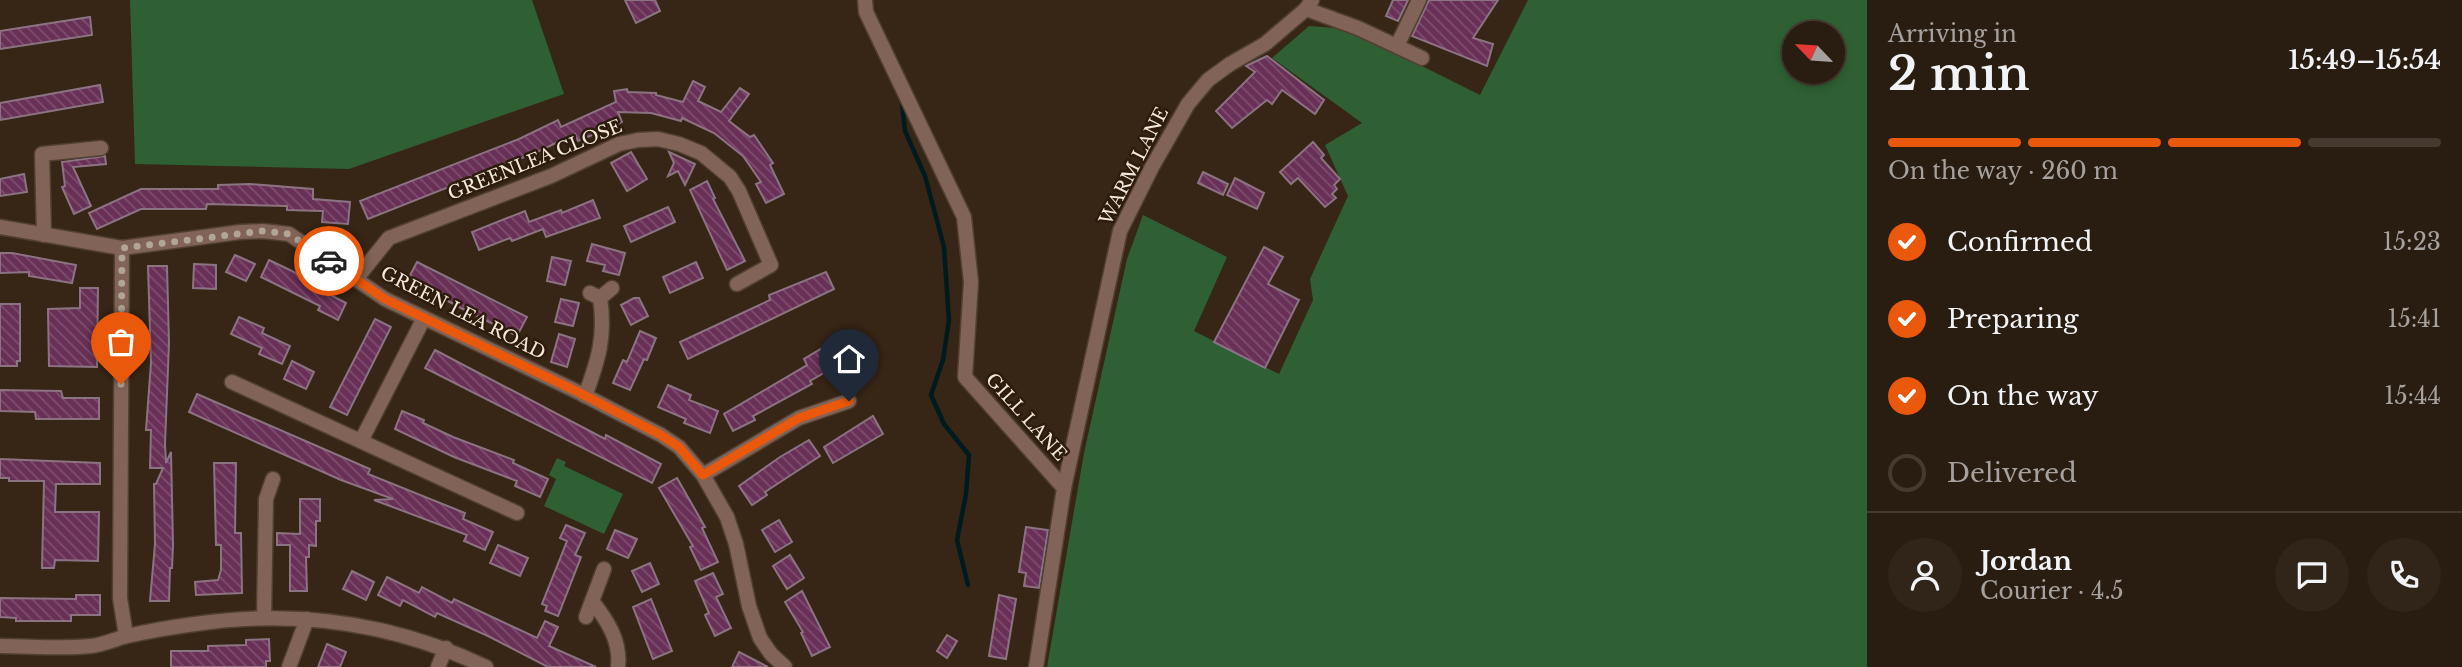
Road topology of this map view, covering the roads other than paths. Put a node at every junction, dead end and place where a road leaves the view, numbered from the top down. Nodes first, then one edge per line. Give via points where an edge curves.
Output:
1 (866, 0) edge
2 (1419, 0) edge
3 (1309, 5) edge
4 (1396, 46) junction
5 (1422, 58) dead end
6 (101, 148) dead end
7 (0, 227) edge
8 (44, 235) junction
9 (122, 248) junction
10 (356, 279) junction
11 (737, 284) dead end
12 (601, 293) dead end
13 (424, 318) junction
14 (232, 382) dead end
15 (584, 396) junction
16 (849, 401) dead end
17 (362, 441) junction
18 (703, 475) junction
19 (274, 480) dead end
20 (1064, 488) junction
21 (517, 513) dead end
22 (604, 569) dead end
23 (592, 601) junction
24 (586, 617) dead end
25 (264, 618) junction
26 (307, 619) junction
27 (126, 636) junction
28 (0, 646) edge
29 (446, 648) junction
30 (289, 667) edge
31 (438, 667) edge
32 (486, 667) edge
33 (618, 667) edge
34 (785, 667) edge
35 (1036, 667) edge

1 - 20 street, GILL LANE via 866,12 964,217 971,282 965,377
2 - 4 street
3 - 4 street
3 - 20 street, WARM LANE via 1265,44 1208,80 1188,104 1120,231
4 - 5 street
6 - 8 street via 42,154
7 - 8 street, GREEN LEA ROAD
8 - 9 street, GREEN LEA ROAD
9 - 10 street, GREEN LEA ROAD via 240,232 289,234
9 - 27 street via 120,598
10 - 11 street, GREENLEA CLOSE via 389,238 551,176 619,144 658,139 701,153 730,177 738,191 771,265
10 - 13 street, GREEN LEA ROAD
12 - 15 street via 602,342
13 - 15 street, GREEN LEA ROAD
13 - 17 street
14 - 17 street
15 - 18 street, GREEN LEA ROAD via 661,435 679,447
16 - 18 street via 799,418
17 - 21 street
18 - 34 street, GREEN LEA ROAD via 727,517 760,638
19 - 25 street via 266,499
20 - 35 street, GILL LANE
22 - 23 street
23 - 24 street
23 - 33 street via 611,625
25 - 26 street
25 - 27 street
26 - 29 street via 360,625
26 - 30 street
27 - 28 street via 92,646
29 - 31 street
29 - 32 street

